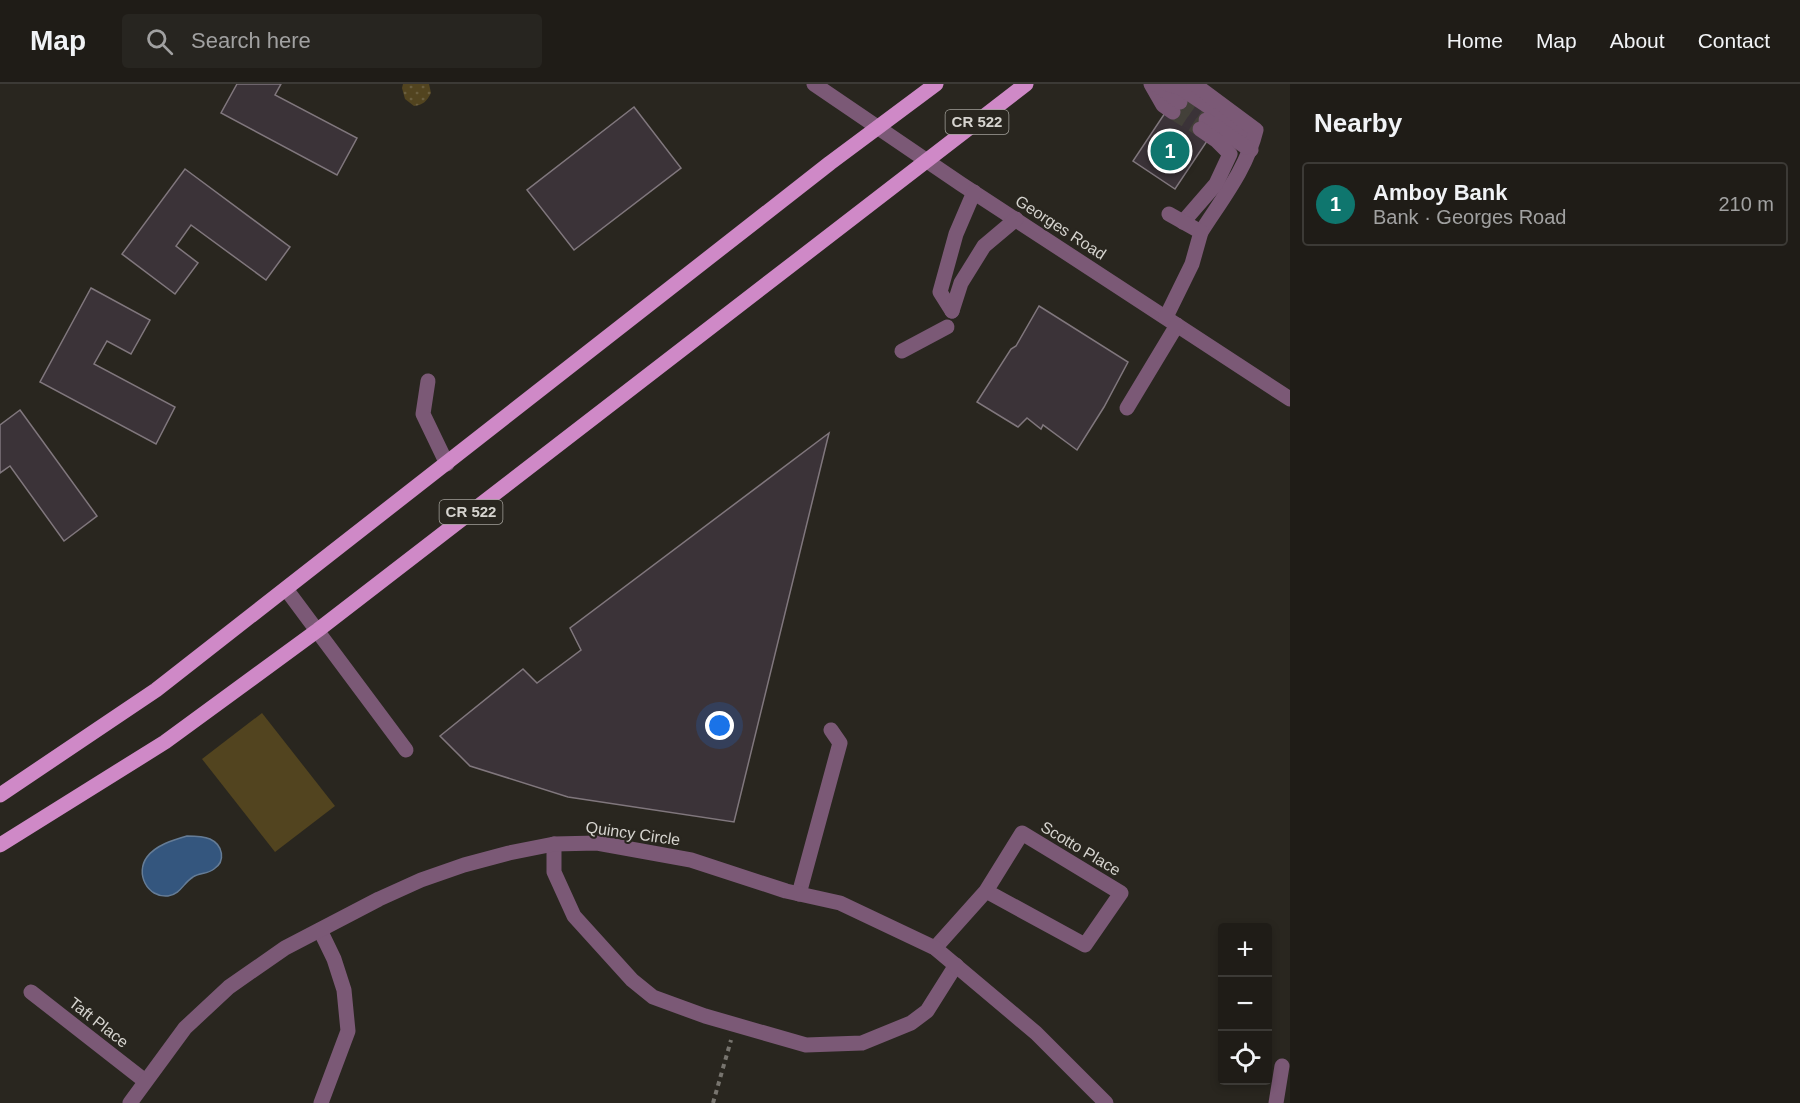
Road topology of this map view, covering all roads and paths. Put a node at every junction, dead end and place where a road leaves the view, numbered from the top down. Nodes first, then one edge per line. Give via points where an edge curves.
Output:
1 (814, 84) edge
2 (936, 84) edge
3 (1026, 84) edge
4 (1151, 84) edge
5 (1156, 84) edge
6 (1168, 84) edge
7 (1194, 84) edge
8 (879, 127) junction
9 (1251, 150) junction
10 (928, 160) junction
11 (974, 192) junction
12 (1169, 214) dead end
13 (1016, 219) junction
14 (1183, 222) junction
15 (1201, 232) junction
16 (1172, 321) junction
17 (947, 327) dead end
18 (902, 351) dead end
19 (428, 381) dead end
20 (1290, 399) edge
21 (1127, 408) dead end
22 (447, 464) junction
23 (286, 590) junction
24 (318, 630) junction
25 (831, 730) dead end
26 (406, 750) dead end
27 (0, 795) edge
28 (554, 844) junction
29 (0, 845) edge
30 (986, 891) junction
31 (799, 894) junction
32 (320, 930) junction
33 (935, 948) junction
34 (956, 965) junction
35 (31, 992) dead end
36 (736, 1025) junction
37 (1282, 1066) dead end
38 (145, 1081) junction
39 (130, 1103) edge
40 (321, 1103) edge
41 (713, 1103) edge
42 (1106, 1103) edge
43 (1276, 1103) edge

1 - 8 street, Georges Road
2 - 8 main road, CR 522
3 - 10 main road, CR 522
4 - 5 street via 1163,105 1176,107
6 - 9 street via 1181,88 1236,125
7 - 9 street via 1256,130
8 - 10 street, Georges Road
8 - 22 main road, CR 522
9 - 14 street via 1203,124 1230,153 1216,184
9 - 15 street
10 - 11 street, Georges Road
10 - 24 main road, CR 522
11 - 13 street, Georges Road
11 - 13 street via 939,292 952,311 961,283 984,246
12 - 14 street
13 - 16 street, Georges Road
14 - 15 street
15 - 16 street
16 - 20 street, Georges Road
16 - 21 street
17 - 18 street
19 - 22 street via 423,414
22 - 23 main road, CR 522
23 - 24 street
23 - 27 main road, CR 522 via 156,690
24 - 26 street
24 - 29 main road, CR 522 via 165,742
25 - 31 street via 840,743
28 - 31 street, Quincy Circle via 597,843 690,860
28 - 32 street, Quincy Circle via 464,865 421,880
28 - 36 street via 554,872 574,916 632,980 653,997
30 - 30 street, Scotto Place via 1085,945 1121,893 1022,833
30 - 33 street, Scotto Place
31 - 33 street, Quincy Circle via 840,903
32 - 38 street, Quincy Circle via 285,948 229,987 184,1028
32 - 40 street via 344,990 348,1031
33 - 34 street, Quincy Circle
34 - 36 street via 927,1011 911,1023 862,1043 806,1045
34 - 42 street, Quincy Circle via 1036,1033
35 - 38 street, Taft Place
36 - 41 path
37 - 43 street
38 - 39 street, Quincy Circle

